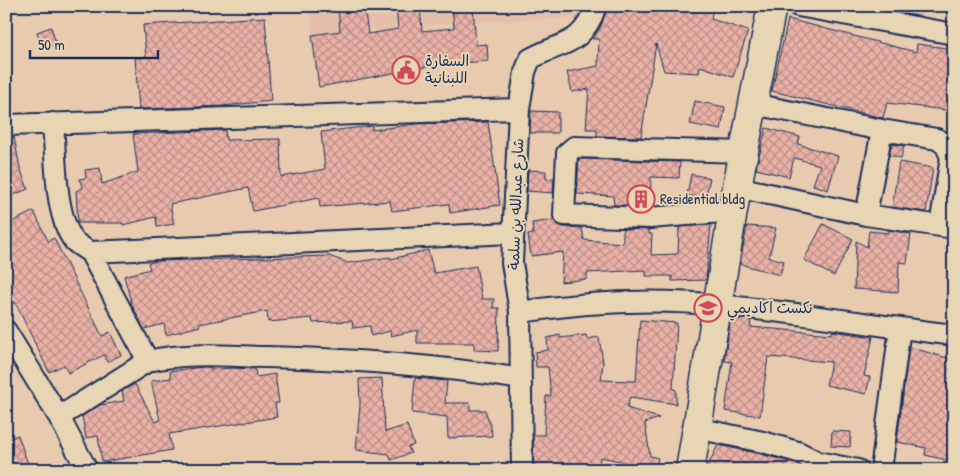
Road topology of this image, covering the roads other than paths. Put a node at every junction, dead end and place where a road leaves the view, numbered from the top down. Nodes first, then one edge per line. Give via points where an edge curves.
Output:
1 (596, 6) edge
2 (772, 6) edge
3 (798, 6) edge
4 (954, 34) edge
5 (753, 104) junction
6 (519, 109) junction
7 (53, 123) junction
8 (6, 125) edge
9 (882, 130) junction
10 (744, 152) junction
11 (736, 199) junction
12 (866, 215) junction
13 (947, 227) edge
14 (512, 234) junction
15 (90, 252) junction
16 (719, 305) junction
17 (520, 312) junction
18 (900, 328) junction
19 (6, 331) edge
20 (954, 335) edge
21 (148, 361) junction
22 (521, 379) junction
23 (59, 417) junction
24 (696, 428) junction
25 (87, 470) edge
26 (522, 470) edge
27 (690, 470) edge
28 (858, 470) edge
29 (881, 470) edge

1 - 6 street, شارع عبدالله بن سلمة via 575,40 530,59
2 - 5 main road
3 - 4 street
5 - 9 street
5 - 10 main road
6 - 7 street
6 - 14 street, شارع عبدالله بن سلمة
7 - 8 street
7 - 15 street via 62,214 74,241
9 - 12 street
9 - 13 street via 937,139 945,144 951,158
10 - 11 main road
10 - 11 street via 574,147 566,153 564,215 650,218
11 - 12 street
11 - 16 main road
12 - 13 street
14 - 15 street
14 - 17 street, شارع عبدالله بن سلمة via 512,268
15 - 21 street
16 - 17 street via 619,302
16 - 18 street
16 - 24 main road
17 - 22 street, شارع عبدالله بن سلمة
18 - 20 street
18 - 29 street
19 - 23 street
21 - 22 street via 209,356 339,358 447,367
21 - 23 street
22 - 26 street, شارع عبدالله بن سلمة
23 - 25 street
24 - 27 main road
24 - 28 street via 763,442 798,452 818,462

